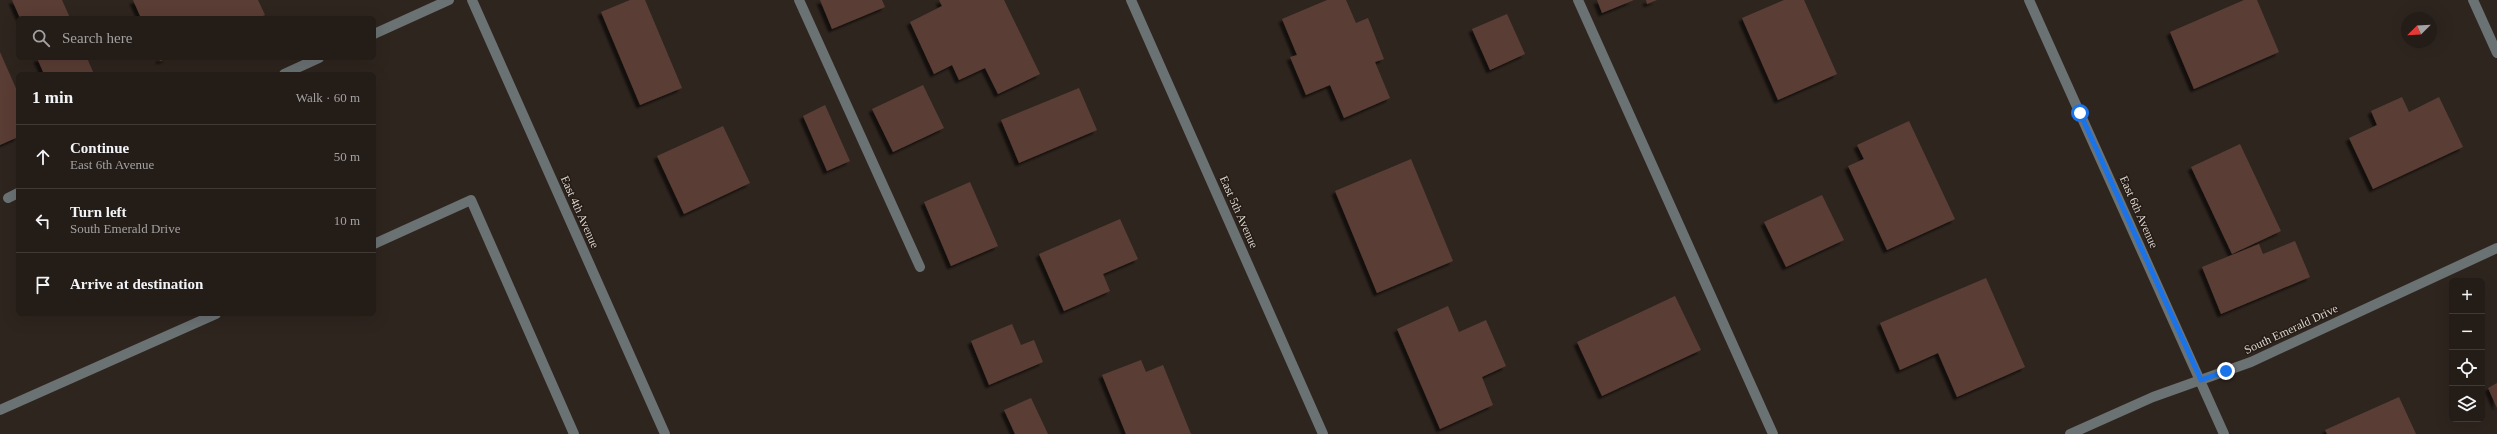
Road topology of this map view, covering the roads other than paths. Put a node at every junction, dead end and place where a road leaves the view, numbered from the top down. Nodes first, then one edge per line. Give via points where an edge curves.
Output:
1 (449, 0) edge
2 (472, 0) edge
3 (799, 0) edge
4 (1131, 0) edge
5 (1578, 0) edge
6 (2029, 0) edge
7 (2473, 0) edge
8 (376, 33) edge
9 (2497, 53) edge
10 (316, 60) edge
11 (288, 72) edge
12 (16, 194) edge
13 (8, 198) dead end
14 (376, 243) edge
15 (2497, 248) edge
16 (920, 267) dead end
17 (212, 316) edge
18 (2201, 380) junction
19 (0, 410) edge
20 (574, 434) edge
21 (665, 434) edge
22 (1323, 434) edge
23 (1773, 434) edge
24 (2070, 434) edge
25 (2224, 434) edge

1 - 8 street
2 - 21 street, East 4th Avenue
3 - 16 street
4 - 22 street, East 5th Avenue
5 - 23 street
6 - 18 street, East 6th Avenue
7 - 9 street
10 - 11 street
12 - 13 street
14 - 20 street via 471,200
15 - 18 street, South Emerald Drive via 2251,362
17 - 19 street
18 - 24 street, South Emerald Drive via 2153,397
18 - 25 street, East 6th Avenue

